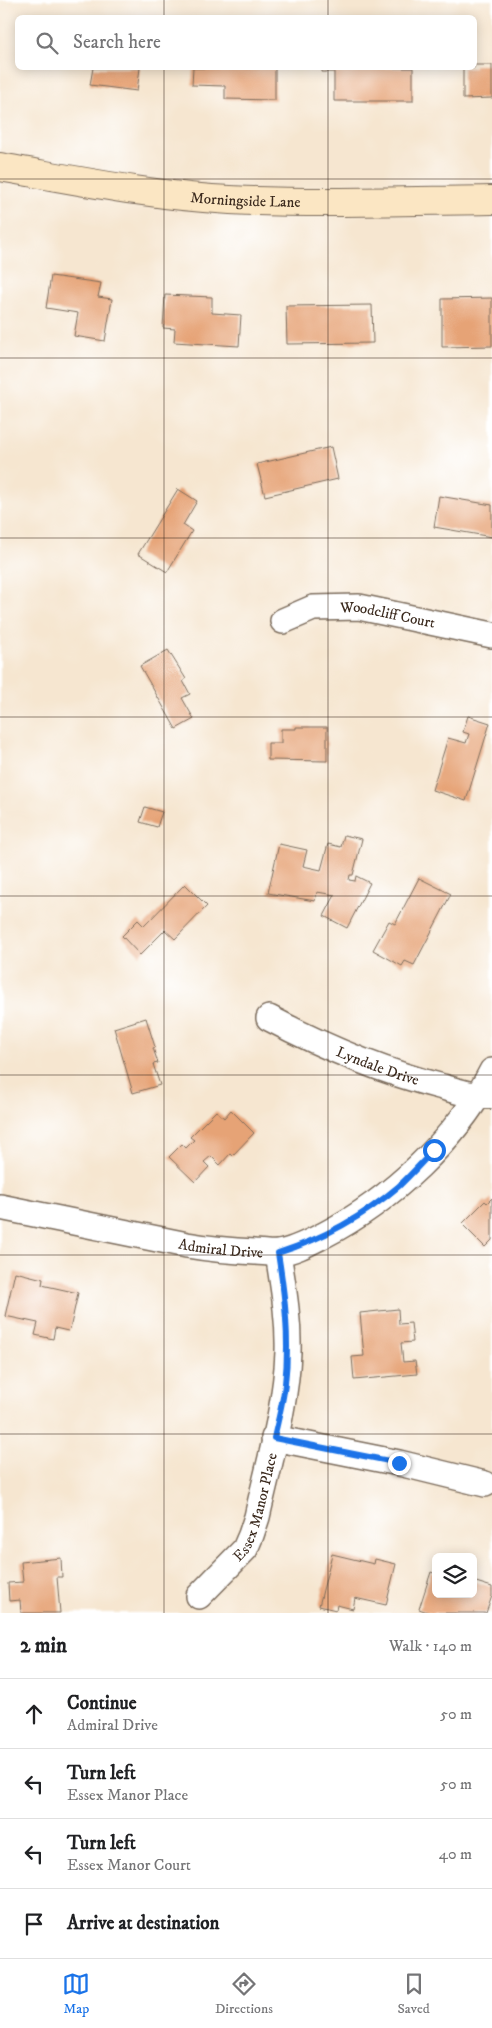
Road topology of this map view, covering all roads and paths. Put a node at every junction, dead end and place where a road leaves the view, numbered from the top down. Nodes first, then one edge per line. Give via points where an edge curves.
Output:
1 (0, 167) edge
2 (492, 200) edge
3 (283, 620) dead end
4 (492, 635) edge
5 (269, 1018) dead end
6 (492, 1071) edge
7 (486, 1096) edge
8 (0, 1207) edge
9 (278, 1253) junction
10 (274, 1438) junction
11 (485, 1484) dead end
12 (199, 1596) dead end

1 - 2 main road, Morningside Lane via 149,192 228,200
3 - 4 street, Woodcliff Court via 313,608 358,607
5 - 7 street, Lyndale Drive via 316,1043 418,1081
6 - 7 street, Admiral Drive
7 - 9 street, Admiral Drive via 399,1185 379,1201 304,1245
8 - 9 street, Admiral Drive via 197,1247
9 - 10 street, Essex Manor Place via 288,1352 285,1386
10 - 11 street
10 - 12 street, Essex Manor Place via 252,1536 245,1549

